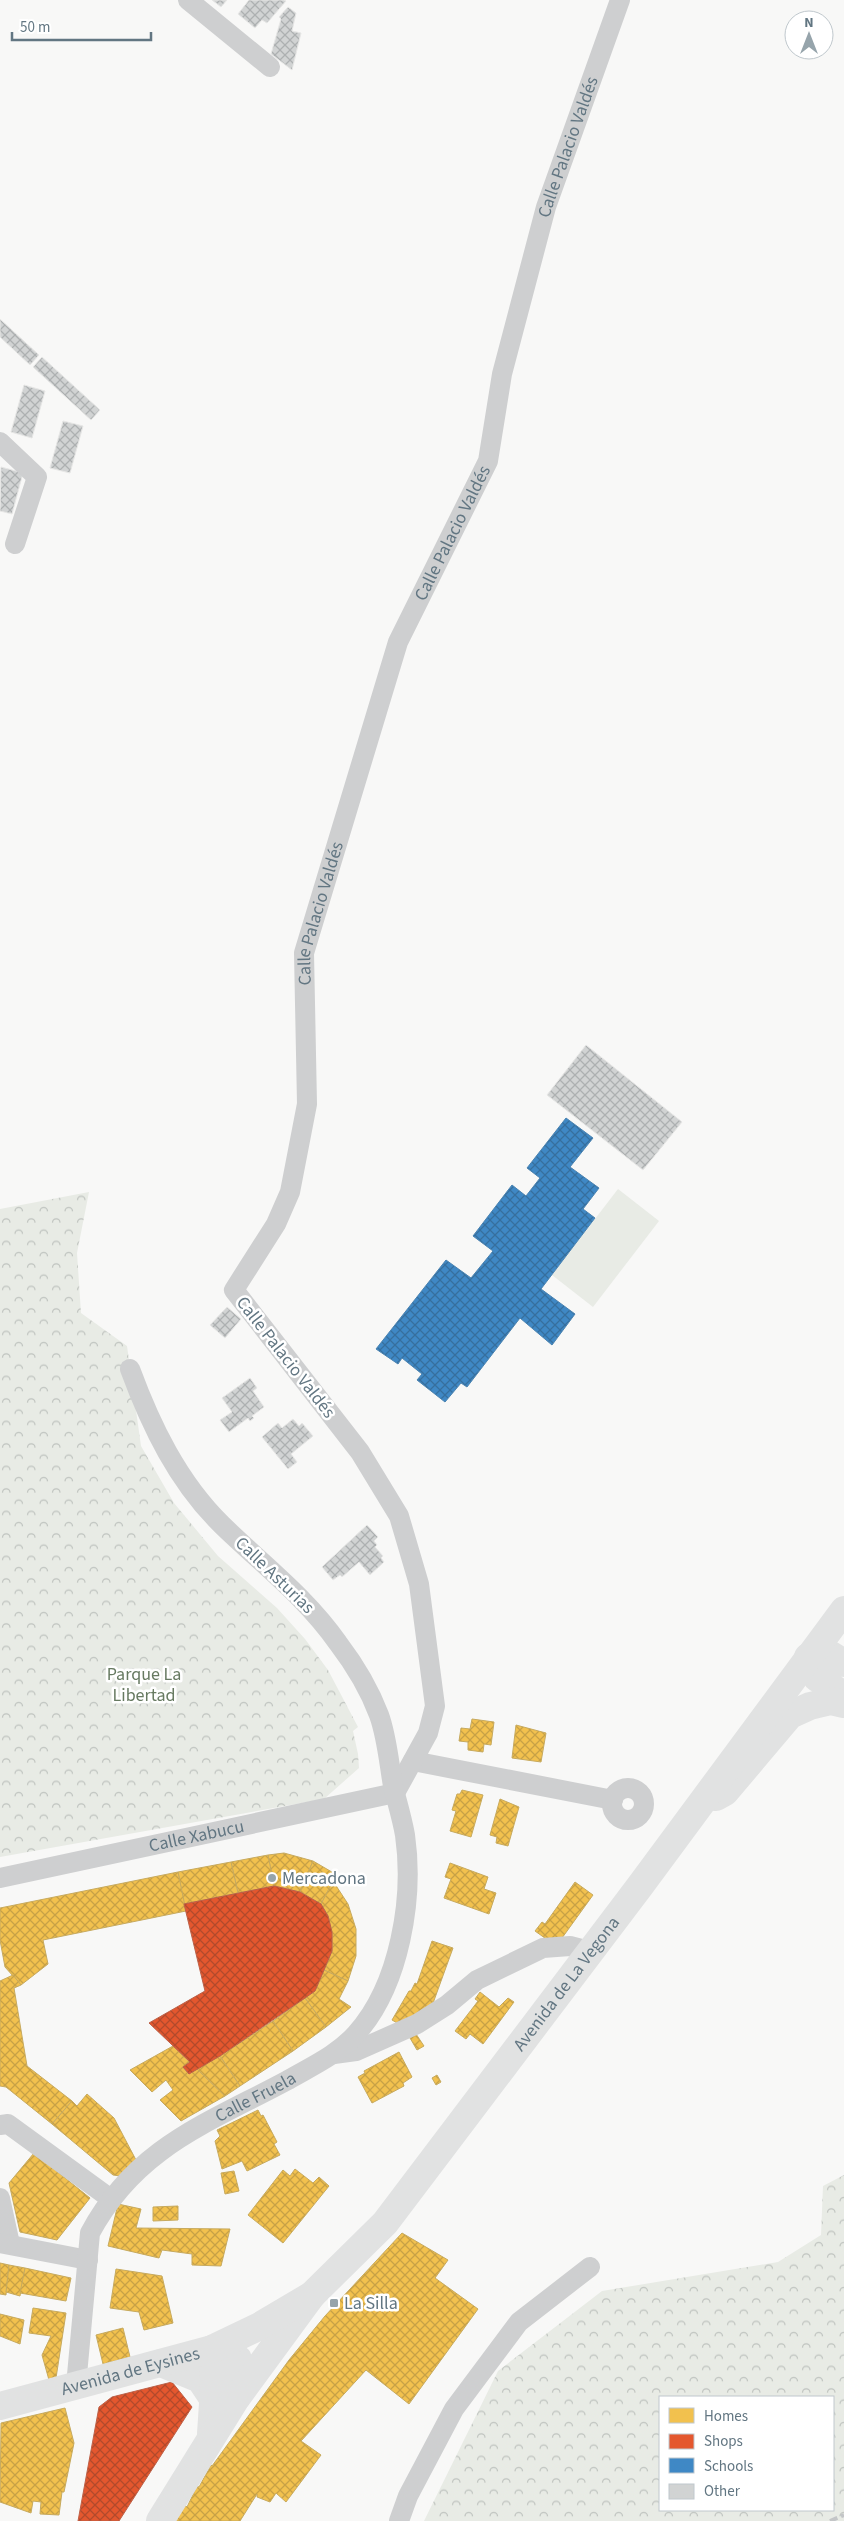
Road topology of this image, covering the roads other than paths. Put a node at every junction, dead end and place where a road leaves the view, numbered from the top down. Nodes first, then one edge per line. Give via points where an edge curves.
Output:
1 (188, 0) edge
2 (620, 0) edge
3 (270, 67) dead end
4 (0, 442) edge
5 (15, 544) dead end
6 (130, 1369) dead end
7 (844, 1610) edge
8 (808, 1657) junction
9 (844, 1663) edge
10 (844, 1695) edge
11 (844, 1704) edge
12 (413, 1761) junction
13 (395, 1793) junction
14 (613, 1800) dead end
15 (696, 1810) junction
16 (0, 1878) edge
17 (589, 1951) junction
18 (334, 2054) junction
19 (0, 2125) edge
20 (0, 2198) edge
21 (111, 2199) junction
22 (5, 2244) edge
23 (88, 2260) junction
24 (590, 2267) dead end
25 (312, 2295) junction
26 (258, 2327) joint
27 (212, 2349) junction
28 (161, 2363) junction
29 (76, 2386) junction
30 (225, 2400) junction
31 (0, 2406) edge
32 (160, 2521) edge
33 (400, 2521) edge

1 - 3 street
2 - 12 street, Calle Palacio Valdés via 546,207 502,374 488,461 398,642 304,953 307,1104 290,1192 276,1224 234,1290 360,1452 399,1516 419,1584 435,1706 428,1733
4 - 5 street via 37,477
6 - 13 street, Calle Asturias via 155,1427 183,1478 221,1524 293,1588 340,1645 379,1716
7 - 8 main road, Avenida de La Vegona
8 - 9 main road via 831,1655
8 - 10 main road via 817,1678
8 - 15 main road, Avenida de La Vegona
11 - 15 main road via 831,1701 790,1714 725,1792
12 - 13 street, Calle Palacio Valdés
12 - 14 street
13 - 16 street, Calle Xabucu
13 - 18 street, Calle Fruela via 404,1834 408,1879 404,1924 391,1970 376,2004 357,2033
15 - 17 main road, Avenida de La Vegona
17 - 18 street via 570,1946 543,1948 477,1980 418,2024 356,2050
17 - 25 main road, Avenida de La Vegona via 385,2223
18 - 21 street, Calle Fruela via 190,2130 155,2154
19 - 21 street via 8,2124
20 - 22 street
21 - 23 street, Calle Fruela via 90,2232
22 - 23 street
23 - 29 street, Calle Fruela
24 - 33 street via 519,2322 454,2409 408,2496
25 - 26 main road, Avenida de La Vegona
25 - 30 main road
26 - 27 main road, Avenida de Eysines
27 - 28 main road, Avenida de Eysines
27 - 30 main road
28 - 29 main road, Avenida de Eysines
28 - 30 main road via 200,2380
29 - 31 main road, Avenida de Eysines
30 - 32 main road via 211,2438

